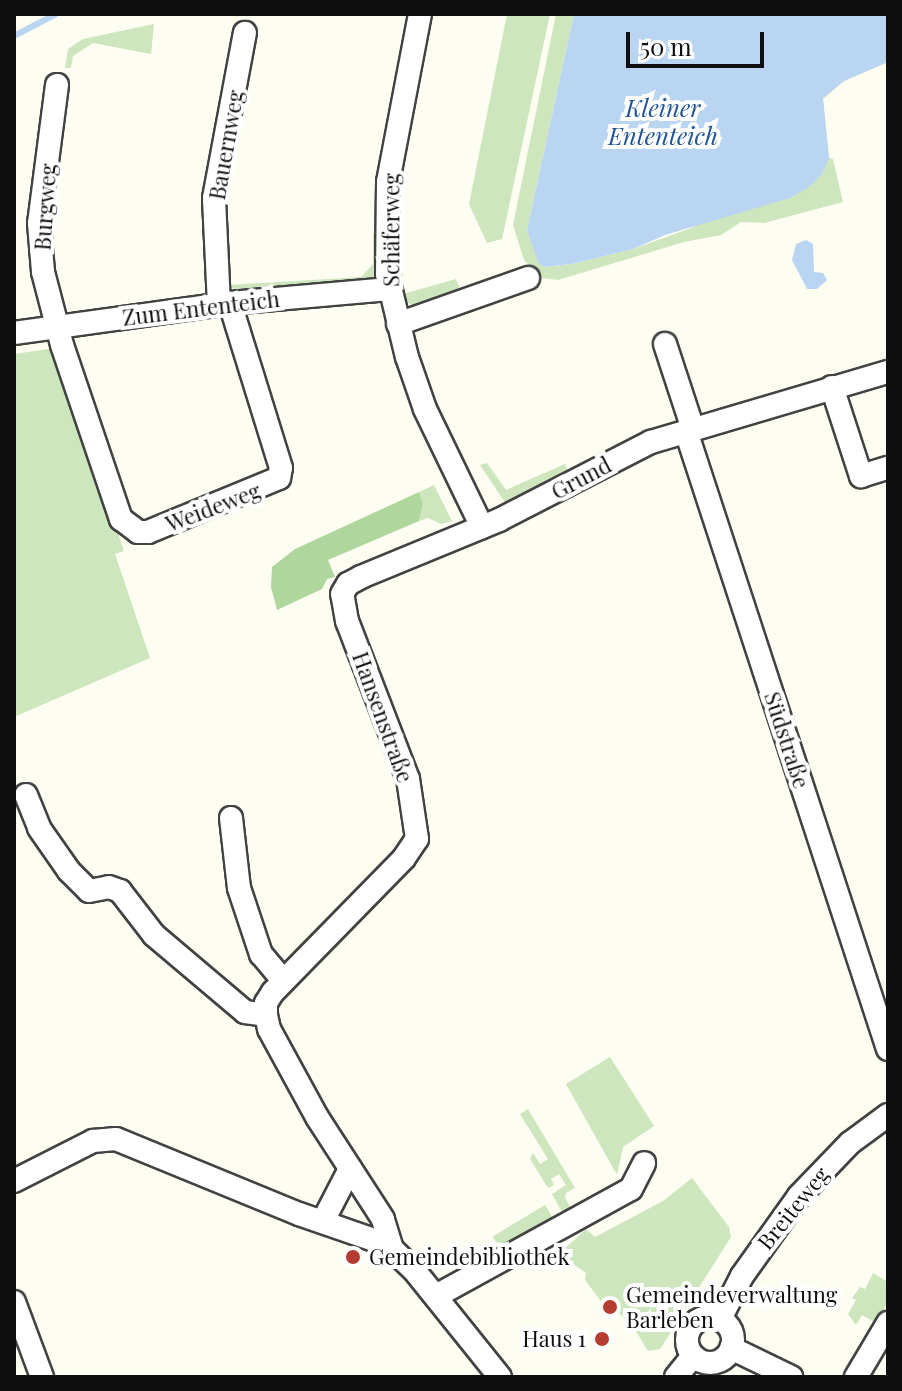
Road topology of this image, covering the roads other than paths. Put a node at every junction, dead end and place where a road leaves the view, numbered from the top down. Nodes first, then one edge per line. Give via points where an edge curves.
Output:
1 (420, 14) edge
2 (245, 33) dead end
3 (57, 85) dead end
4 (528, 278) dead end
5 (389, 289) junction
6 (225, 304) junction
7 (398, 324) junction
8 (57, 327) junction
9 (14, 333) edge
10 (665, 344) dead end
11 (888, 372) edge
12 (832, 387) junction
13 (689, 430) junction
14 (888, 468) edge
15 (482, 527) junction
16 (342, 594) joint
17 (26, 795) dead end
18 (231, 818) dead end
19 (284, 981) junction
20 (266, 1015) junction
21 (888, 1049) edge
22 (888, 1115) edge
23 (644, 1163) dead end
24 (350, 1169) junction
25 (14, 1181) edge
26 (323, 1221) junction
27 (392, 1249) junction
28 (436, 1296) junction
29 (14, 1302) edge
30 (720, 1319) junction
31 (888, 1323) edge
32 (731, 1348) junction
33 (693, 1356) junction
34 (42, 1377) edge
35 (500, 1377) edge
36 (676, 1377) edge
37 (791, 1377) edge
38 (856, 1377) edge

1 - 5 street, Schäferweg via 388,182
2 - 6 street, Bauernweg via 215,192
3 - 8 street, Burgweg via 39,223 43,272
4 - 7 street
5 - 6 street, Zum Ententeich
5 - 7 street, Schäferweg
6 - 8 street, Zum Ententeich
6 - 8 street, Weideweg via 281,468 279,478 148,532 128,528 121,519
7 - 15 street, Schäferweg via 425,409
8 - 9 street, Zum Ententeich
10 - 13 street, Südstraße
11 - 12 street, Grund
12 - 13 street, Grund
12 - 14 street via 861,476
13 - 15 street, Grund via 634,450
13 - 21 street, Südstraße
15 - 16 street, Grund via 361,577
16 - 19 street, Hansenstraße via 347,621 408,779 417,839
17 - 20 street via 39,828 89,891 120,891 154,935 245,1012
18 - 19 street via 239,888 261,954
19 - 20 street, Hansenstraße via 266,1003
20 - 24 street via 299,1086
22 - 30 street, Breiteweg via 850,1143 799,1196 742,1276
23 - 28 street via 631,1189
24 - 26 street
24 - 27 street via 383,1219
25 - 26 street via 93,1141 116,1139
26 - 27 street
27 - 28 street
28 - 35 street
29 - 34 street
30 - 32 street via 731,1332
30 - 33 street via 704,1318 691,1326 687,1341
31 - 38 street
32 - 33 street via 714,1362
32 - 37 street
33 - 36 street

